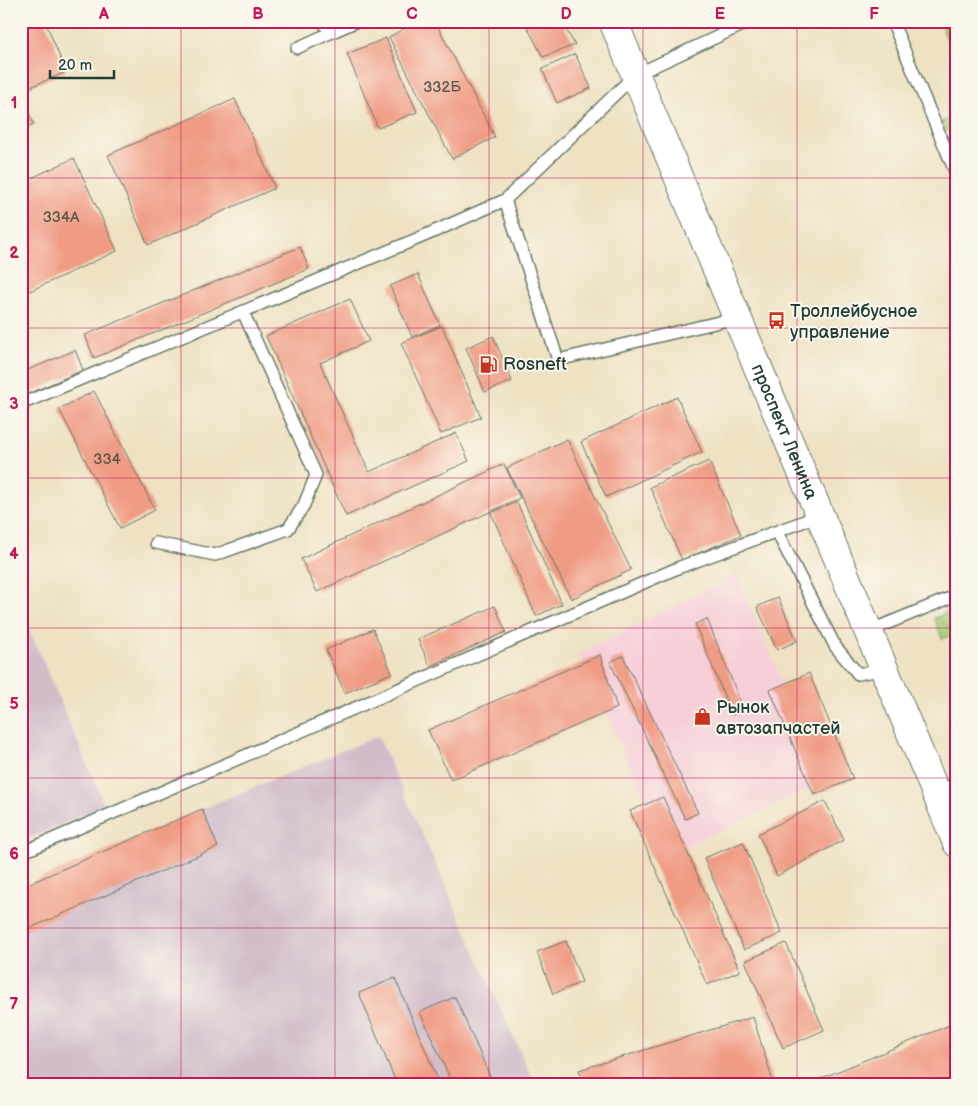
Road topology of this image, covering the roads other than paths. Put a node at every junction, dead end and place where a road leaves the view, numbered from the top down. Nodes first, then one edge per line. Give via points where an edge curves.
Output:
1 (323, 21) edge
2 (358, 21) edge
3 (613, 21) edge
4 (751, 21) edge
5 (892, 21) edge
6 (330, 33) junction
7 (297, 48) dead end
8 (635, 75) junction
9 (957, 176) edge
10 (505, 200) junction
11 (243, 312) junction
12 (736, 318) junction
13 (21, 404) edge
14 (821, 515) junction
15 (777, 532) junction
16 (156, 543) dead end
17 (957, 595) edge
18 (869, 631) junction
19 (885, 669) junction
20 (946, 788) edge
21 (957, 842) edge
22 (21, 853) edge

1 - 6 lane
2 - 6 lane
3 - 8 main road, проспект Ленина
4 - 8 lane
5 - 9 lane
6 - 7 lane
8 - 10 lane
8 - 12 main road, проспект Ленина
10 - 11 lane
10 - 12 lane via 558,360
11 - 13 lane
11 - 16 lane via 316,475 304,505 288,529 215,555
12 - 14 main road, проспект Ленина
14 - 15 lane
14 - 18 main road, проспект Ленина
15 - 19 lane via 835,646 858,674
15 - 22 lane via 680,567
17 - 18 lane
18 - 19 main road, проспект Ленина
19 - 20 main road, проспект Ленина
20 - 21 main road, проспект Ленина

